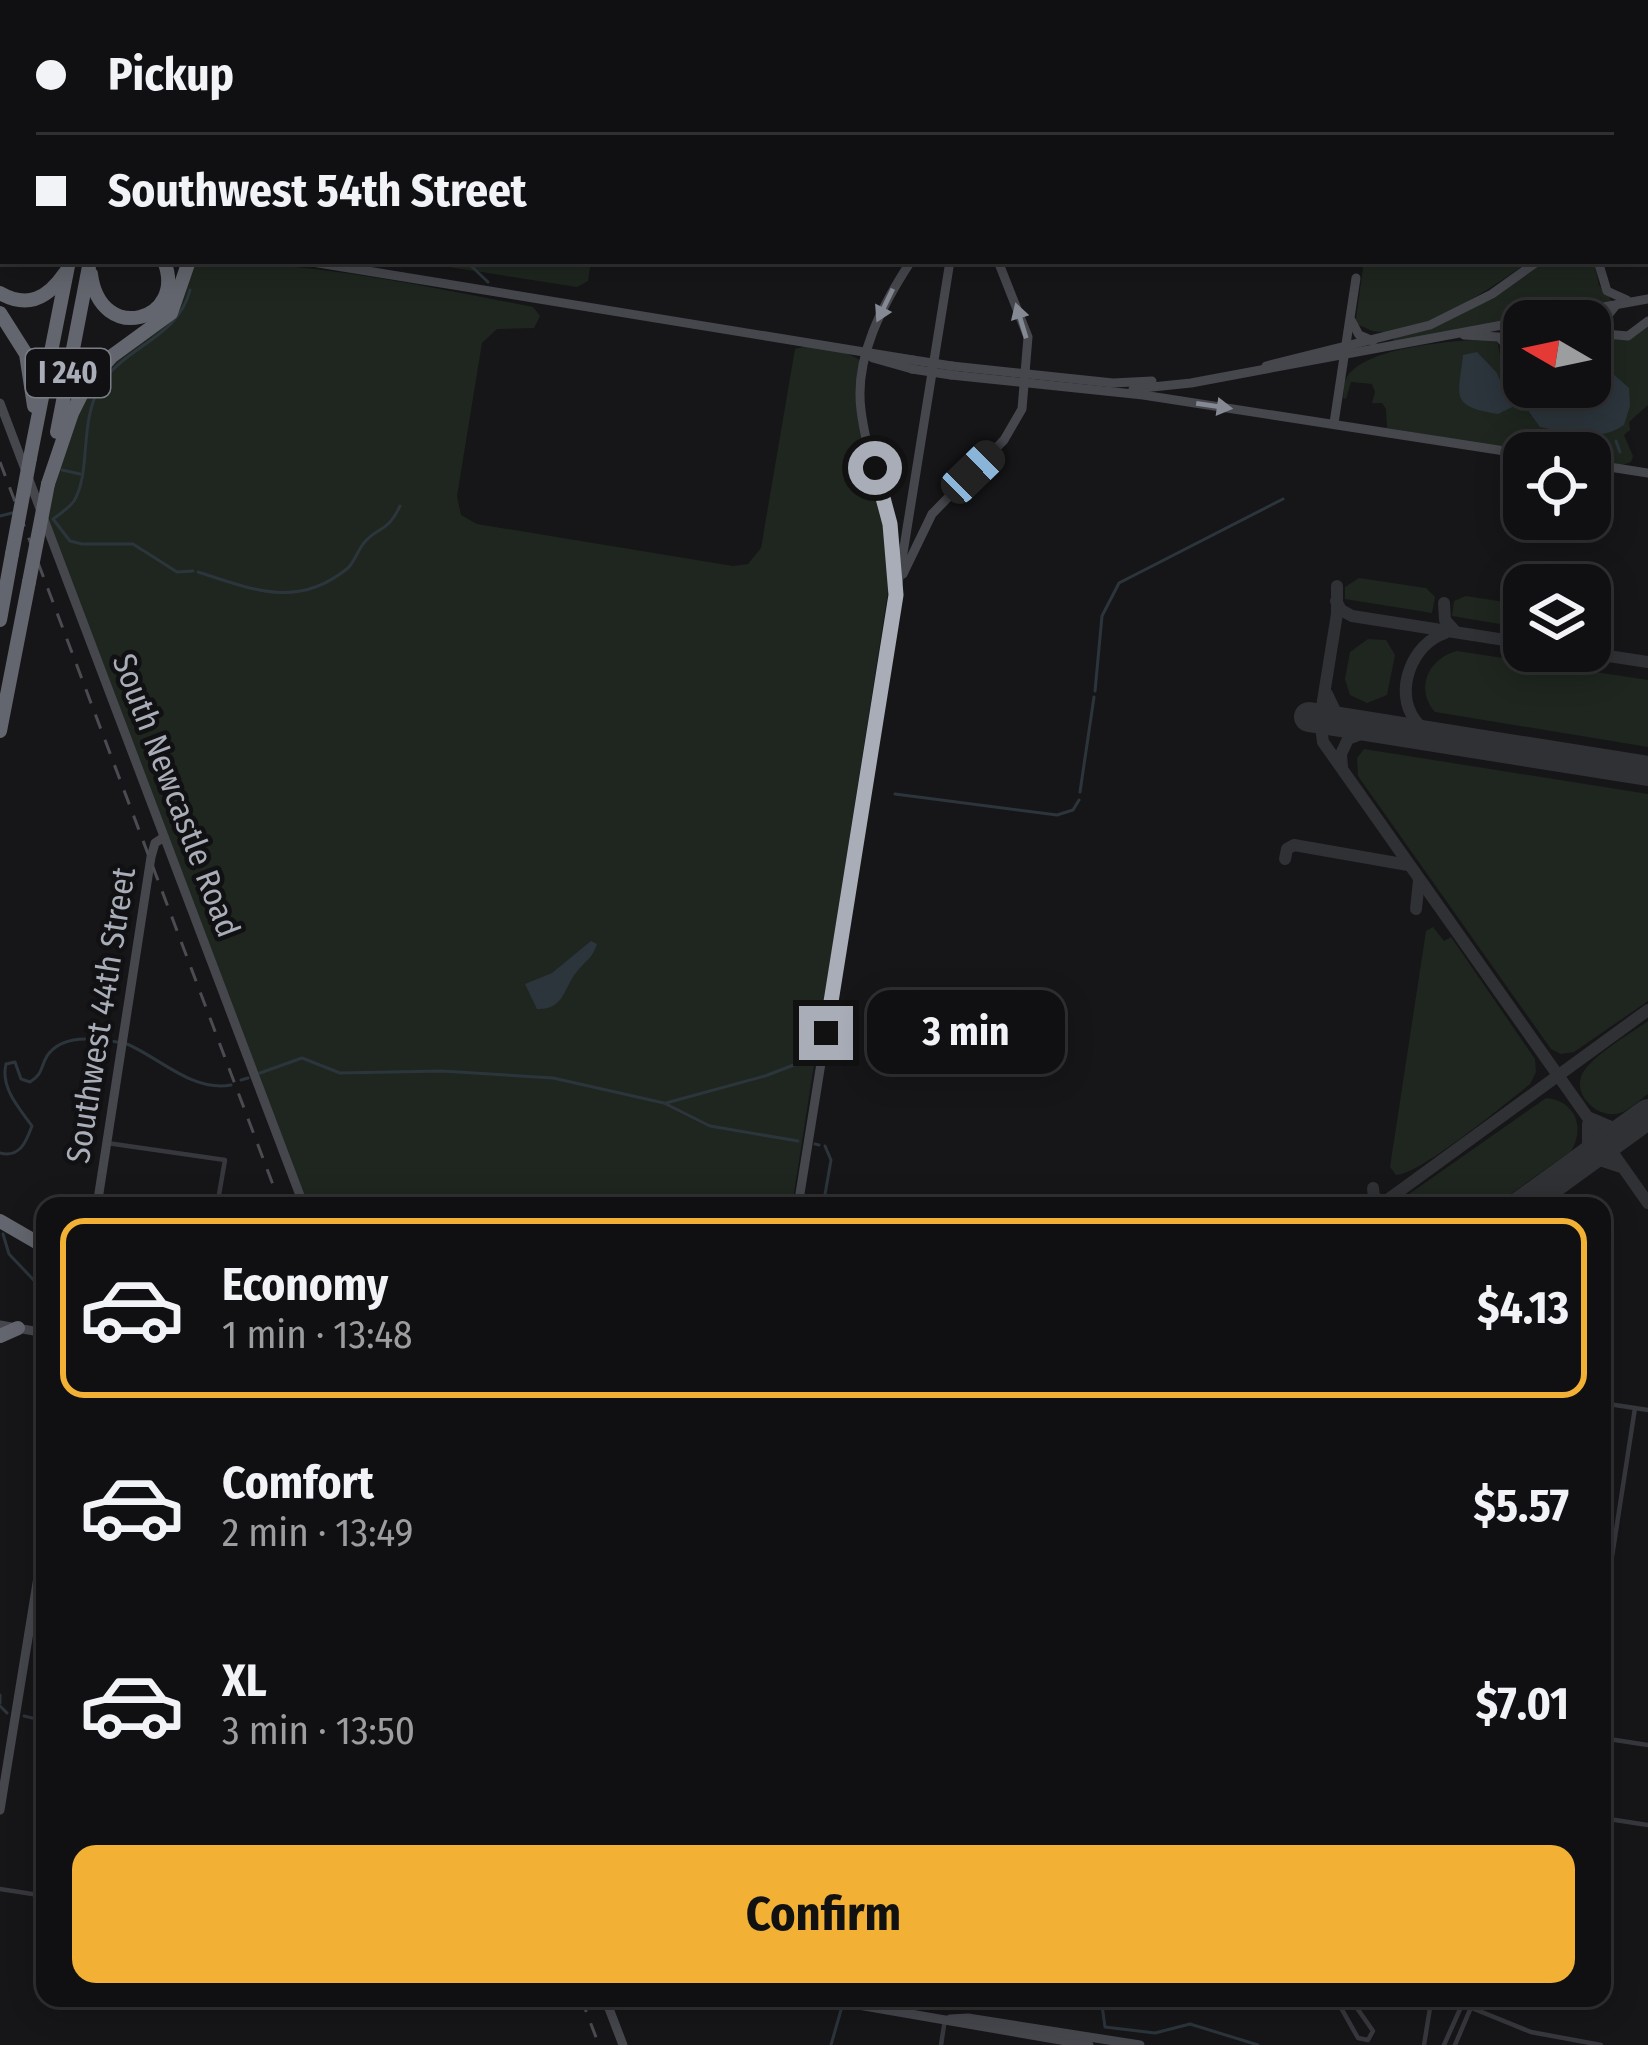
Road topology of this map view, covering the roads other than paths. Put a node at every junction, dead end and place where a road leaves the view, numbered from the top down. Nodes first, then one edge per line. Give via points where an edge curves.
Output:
1 (90, 264) edge
2 (90, 264) edge
3 (165, 264) edge
4 (188, 264) edge
5 (325, 264) edge
6 (909, 264) edge
7 (950, 264) edge
8 (999, 264) edge
9 (1358, 264) edge
10 (1533, 264) edge
11 (1599, 264) edge
12 (68, 265) edge
13 (0, 293) edge
14 (1648, 298) edge
15 (1630, 302) junction
16 (1616, 304) junction
17 (1611, 305) edge
18 (0, 313) edge
19 (1648, 321) edge
20 (1503, 325) edge
21 (1348, 326) junction
22 (1459, 333) junction
23 (1373, 341) junction
24 (1503, 342) edge
25 (1339, 352) junction
26 (1359, 352) junction
27 (868, 353) junction
28 (1342, 371) junction
29 (1199, 378) junction
30 (1026, 379) junction
31 (1098, 390) junction
32 (0, 403) edge
33 (1334, 423) junction
34 (32, 448) junction
35 (1503, 451) edge
36 (1611, 467) edge
37 (1648, 473) edge
38 (48, 484) junction
39 (896, 595) junction
40 (0, 620) edge
41 (0, 731) edge
42 (164, 837) junction
43 (170, 853) junction
44 (151, 857) junction
45 (107, 1143) junction
46 (98, 1197) edge
47 (219, 1197) edge
48 (301, 1197) edge
49 (799, 1197) edge
50 (0, 1220) edge
51 (36, 1242) edge
52 (0, 1325) edge
53 (18, 1328) junction
54 (36, 1331) edge
55 (0, 1336) edge
56 (1611, 1404) edge
57 (1635, 1408) junction
58 (1648, 1410) edge
59 (1611, 1543) edge
60 (36, 1589) edge
61 (1611, 1739) edge
62 (1648, 1745) edge
63 (0, 1810) edge
64 (1611, 1819) edge
65 (1648, 1825) edge
66 (0, 1889) edge
67 (36, 1895) edge
68 (608, 2007) edge
69 (872, 2007) edge
70 (1341, 2007) edge
71 (1360, 2007) edge
72 (1425, 2007) edge
73 (1460, 2007) edge
74 (1471, 2008) joint
75 (944, 2019) junction
76 (1368, 2023) junction
77 (1354, 2026) junction
78 (1084, 2042) edge
79 (622, 2045) edge
80 (940, 2045) edge
81 (1140, 2045) edge
82 (1424, 2045) edge
83 (1444, 2045) edge
84 (1455, 2045) edge
85 (1601, 2045) edge

1 - 3 highway via 99,302 134,318 164,300
2 - 38 highway, I 240
4 - 38 highway via 171,313 85,387
5 - 27 main road
6 -> 27 main road via 884,304
7 - 39 main road
30 -> 8 main road via 1025,325
9 - 21 main road
10 - 23 main road via 1462,311
11 - 15 main road via 1607,291
12 - 13 highway via 41,298
12 - 34 highway, I 240
14 - 15 main road
15 - 16 main road
16 - 17 main road
16 - 19 main road via 1601,331 1628,336
18 - 34 highway via 30,365
20 - 22 main road
21 - 23 main road
21 - 25 main road
22 - 24 main road
22 - 26 main road
23 - 25 main road
25 - 26 main road
25 - 28 main road
25 - 28 main road
25 - 29 main road
26 - 28 main road
27 - 30 main road, bridge
27 - 39 main road via 861,411 890,524
28 - 33 main road
29 - 30 main road
29 - 31 main road
30 - 31 main road
30 - 39 main road via 1012,430 932,514
31 -> 33 main road
32 - 42 main road, South Newcastle Road
33 - 35 main road
34 - 40 highway, I 240, bridge
36 - 37 main road
38 - 41 highway, I 240, bridge
39 - 49 main road
42 - 43 main road, South Newcastle Road
42 - 44 main road, Southwest 44th Street
43 - 44 main road via 161,848
43 - 48 main road, South Newcastle Road
44 - 45 main road, Southwest 44th Street
45 - 46 main road, Southwest 44th Street
45 - 47 street via 225,1160
50 - 51 highway
52 - 53 main road
53 - 54 main road
53 - 55 highway
56 - 57 street
57 - 58 street
57 - 59 street
60 - 63 main road
61 - 62 street
64 - 65 street
66 - 67 street
68 - 79 main road
69 - 75 main road
70 - 77 street
71 - 76 street
72 - 82 street
73 - 83 street
74 - 84 street
74 - 85 street via 1531,2032
75 - 78 main road
75 - 80 street
76 - 77 street
76 - 77 street via 1373,2034 1366,2041
78 - 81 main road

